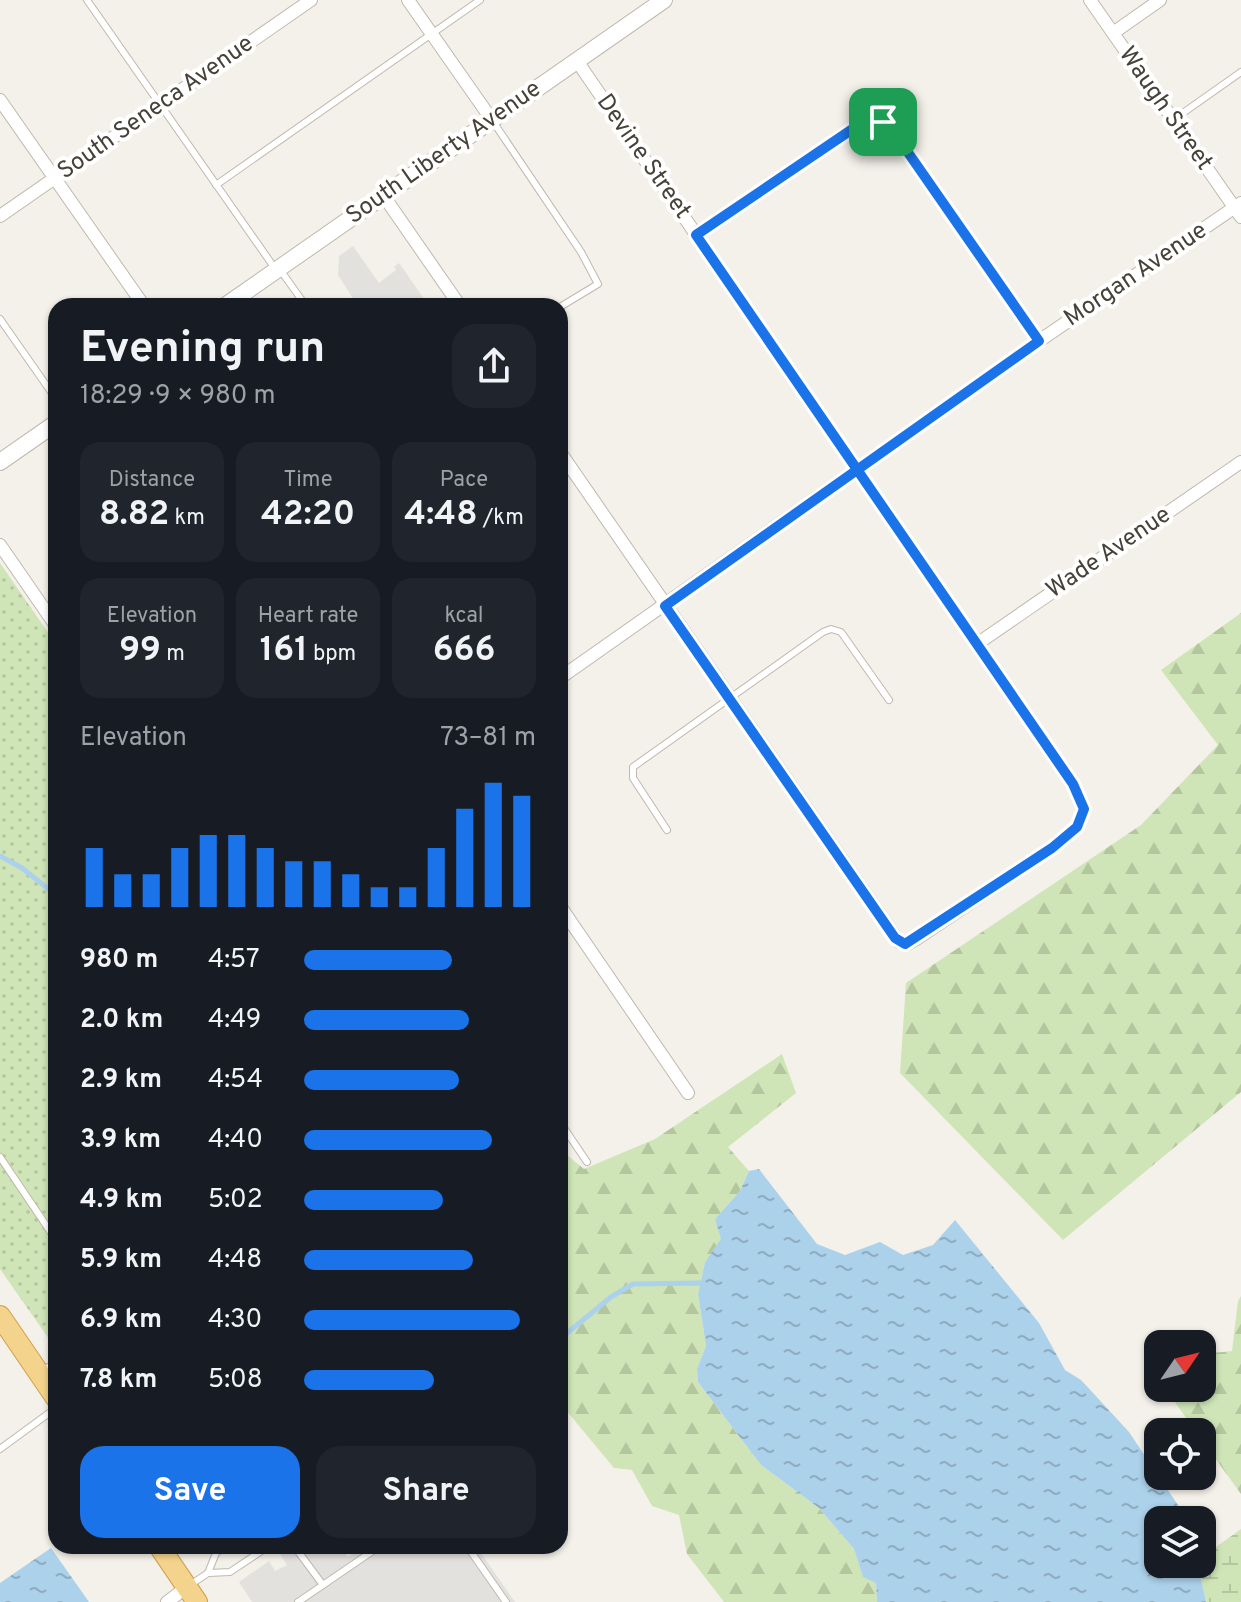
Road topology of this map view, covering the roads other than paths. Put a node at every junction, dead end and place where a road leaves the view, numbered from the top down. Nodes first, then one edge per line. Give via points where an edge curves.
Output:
1 (87, 0) edge
2 (311, 0) edge
3 (408, 0) edge
4 (480, 0) edge
5 (664, 0) edge
6 (1090, 0) edge
7 (1160, 0) edge
8 (1113, 33) junction
9 (433, 35) junction
10 (577, 61) junction
11 (1241, 72) edge
12 (0, 100) edge
13 (159, 106) junction
14 (492, 120) junction
15 (1173, 120) junction
16 (55, 178) junction
17 (216, 185) junction
18 (383, 195) junction
19 (1239, 209) edge
20 (0, 216) edge
21 (696, 235) junction
22 (278, 269) junction
23 (138, 298) edge
24 (236, 298) edge
25 (300, 298) edge
26 (454, 298) edge
27 (568, 302) edge
28 (0, 319) edge
29 (1039, 341) junction
30 (48, 388) edge
31 (48, 428) edge
32 (1, 458) edge
33 (1241, 462) edge
34 (568, 464) edge
35 (858, 469) junction
36 (0, 545) edge
37 (665, 606) junction
38 (48, 614) edge
39 (977, 644) junction
40 (568, 673) edge
41 (730, 699) junction
42 (889, 700) dead end
43 (667, 830) dead end
44 (568, 918) edge
45 (688, 1093) dead end
46 (568, 1134) edge
47 (0, 1157) edge
48 (587, 1162) dead end
49 (48, 1228) edge
50 (0, 1316) edge
51 (47, 1368) edge
52 (48, 1414) edge
53 (0, 1449) edge
54 (164, 1554) edge
55 (216, 1554) edge
56 (257, 1554) edge
57 (300, 1554) edge
58 (368, 1554) edge
59 (473, 1554) edge
60 (208, 1573) junction
61 (323, 1585) junction
62 (192, 1595) edge
63 (167, 1602) edge
64 (298, 1602) edge
65 (506, 1602) edge

1 - 13 lane
2 - 13 street, South Seneca Avenue
3 - 9 street
4 - 9 lane
5 - 10 street, South Liberty Avenue
6 - 8 street, Waugh Street
7 - 8 street
8 - 15 street, Waugh Street
9 - 14 street
9 - 17 lane
10 - 14 street, South Liberty Avenue
10 - 21 street, Devine Street
11 - 15 lane
12 - 16 street
13 - 16 street, South Seneca Avenue
13 - 17 lane
14 - 18 street, South Liberty Avenue
14 - 27 lane via 598,284
15 - 19 street, Waugh Street
16 - 20 street, South Seneca Avenue
16 - 23 street
17 - 22 lane
18 - 22 street, South Liberty Avenue
18 - 26 street
19 - 29 street, Morgan Avenue
21 - 29 street via 854,128 883,122
21 - 35 street, Devine Street
22 - 24 street, South Liberty Avenue
22 - 25 lane
28 - 30 lane
29 - 35 street, Morgan Avenue
31 - 32 street
33 - 39 street, Wade Avenue
34 - 37 street
35 - 37 street, Morgan Avenue
35 - 39 street, Devine Street
36 - 38 street
37 - 40 street, Morgan Avenue
37 - 41 street
39 - 41 street, Devine Street via 1073,784 1084,809 1077,827 1052,848 905,944 895,938
41 - 42 lane via 831,629 841,632
41 - 43 lane via 633,767 633,778
44 - 45 street
46 - 48 lane
47 - 49 lane
50 - 51 highway
52 - 53 lane
54 - 62 highway
55 - 60 lane
56 - 60 lane via 230,1572
57 - 61 lane
58 - 61 lane
59 - 65 lane
60 - 62 lane
61 - 64 lane
62 - 63 street

